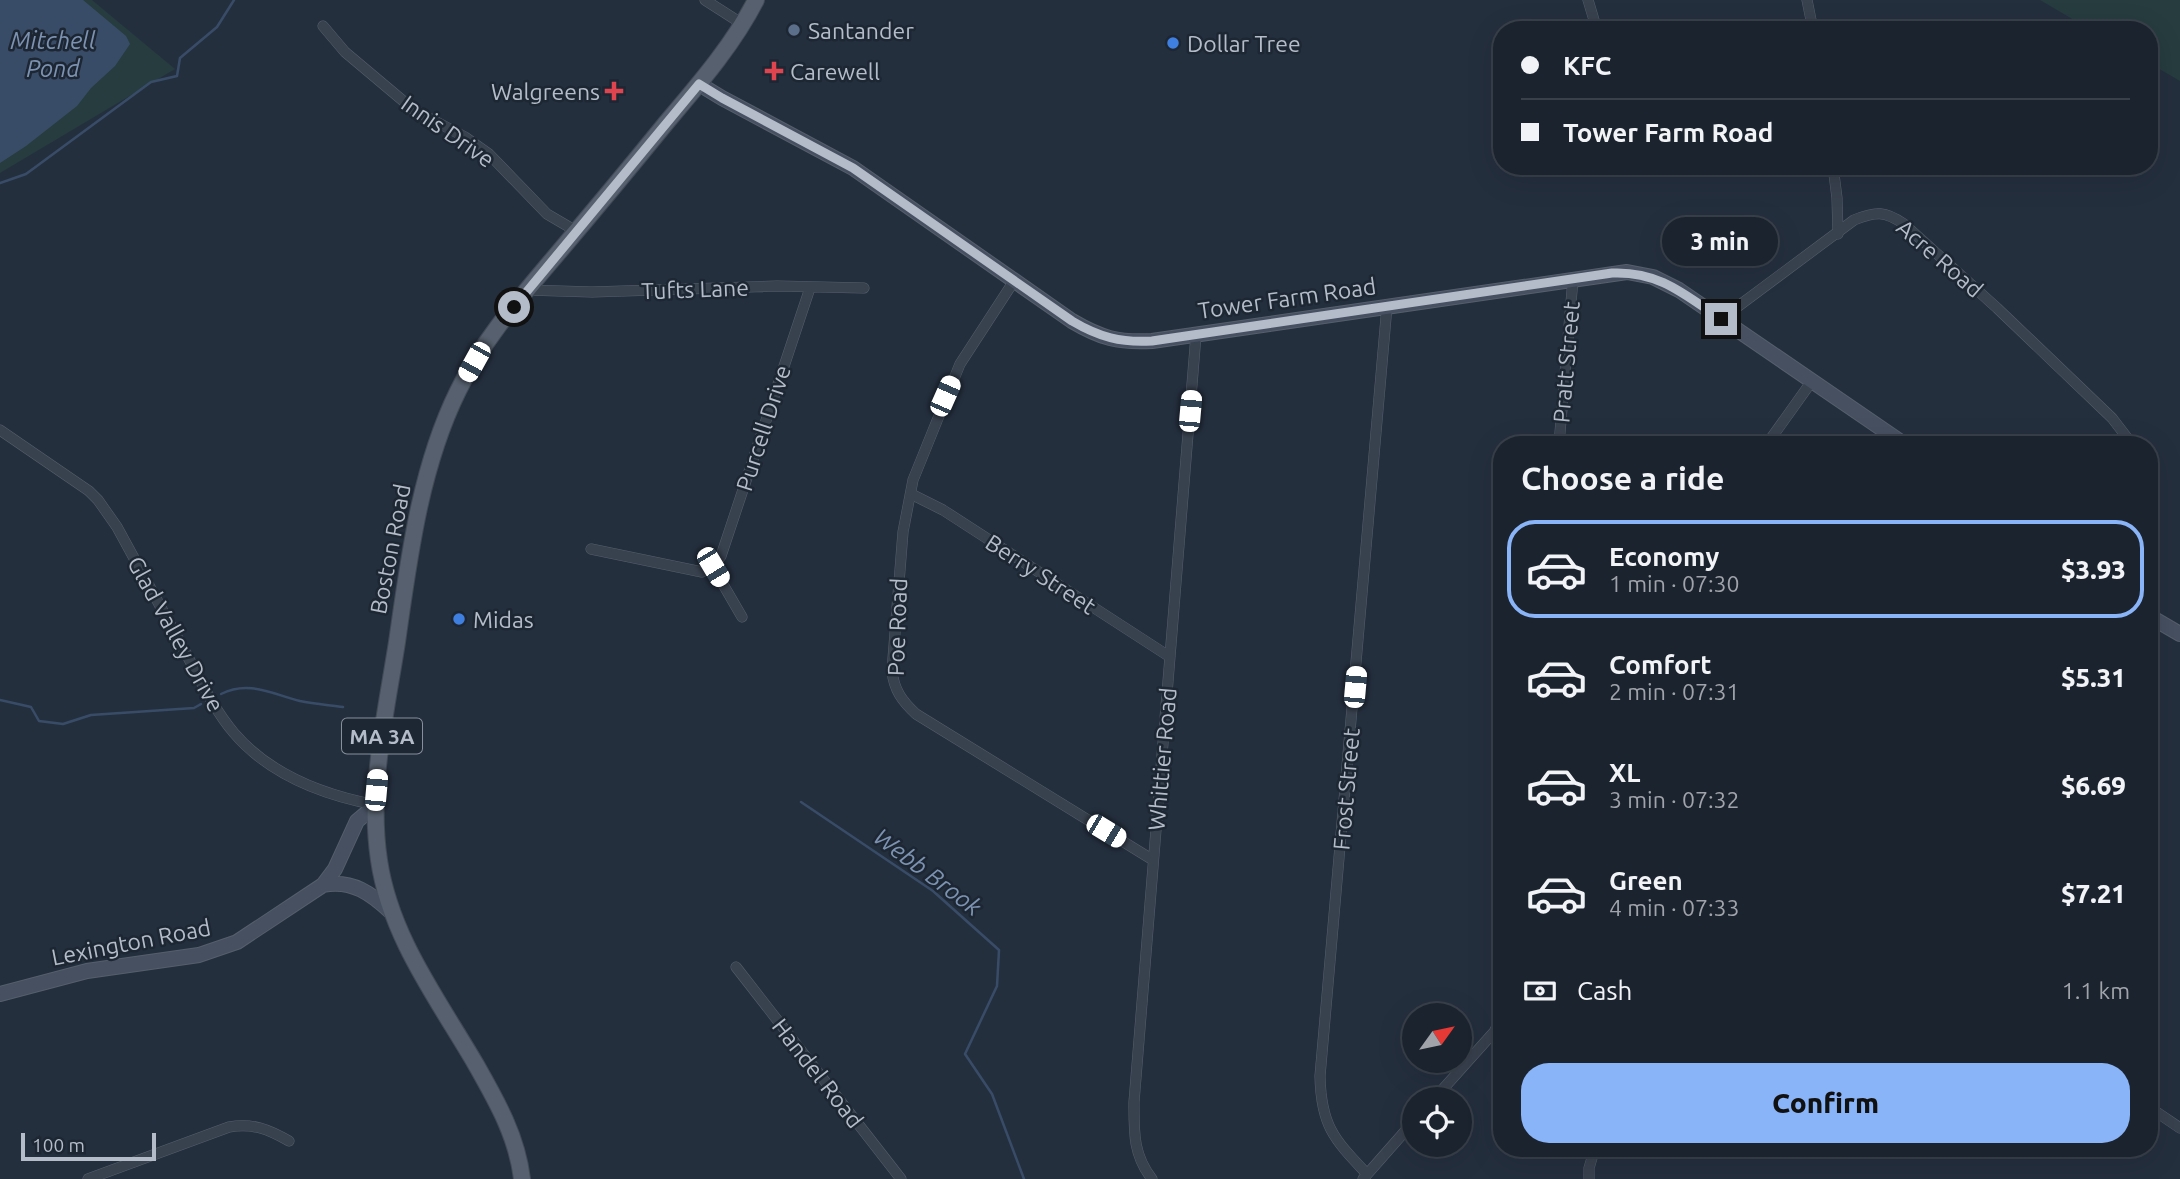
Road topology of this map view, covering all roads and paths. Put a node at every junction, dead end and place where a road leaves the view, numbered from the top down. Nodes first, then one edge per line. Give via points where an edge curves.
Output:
1 (705, 0) edge
2 (757, 0) edge
3 (1588, 0) edge
4 (1807, 0) edge
5 (1594, 21) edge
6 (1811, 21) edge
7 (744, 24) junction
8 (323, 26) dead end
9 (699, 84) junction
10 (1834, 175) edge
11 (576, 232) junction
12 (1838, 234) junction
13 (1573, 279) junction
14 (1014, 281) junction
15 (810, 288) junction
16 (864, 288) dead end
17 (527, 290) junction
18 (1387, 306) junction
19 (1721, 319) junction
20 (1196, 334) junction
21 (1812, 381) junction
22 (0, 430) edge
23 (1560, 436) edge
24 (1773, 436) edge
25 (1891, 436) edge
26 (2126, 436) edge
27 (911, 494) junction
28 (590, 549) dead end
29 (713, 567) junction
30 (742, 617) dead end
31 (2158, 621) edge
32 (2180, 634) edge
33 (1170, 657) junction
34 (376, 805) junction
35 (1153, 860) junction
36 (323, 885) junction
37 (392, 912) junction
38 (736, 967) dead end
39 (0, 994) edge
40 (1493, 1032) edge
41 (1445, 1087) edge
42 (2158, 1113) edge
43 (2180, 1128) edge
44 (1402, 1134) edge
45 (289, 1141) dead end
46 (1592, 1157) edge
47 (1364, 1177) edge
48 (88, 1179) edge
49 (522, 1179) edge
50 (901, 1179) edge
51 (1152, 1179) edge
52 (1589, 1179) edge

1 - 7 street
2 - 7 main road, Boston Road / MA 3A
3 - 5 street
4 - 6 street
7 - 9 main road, Boston Road / MA 3A
8 - 11 street, Innis Drive via 345,52 414,110 489,154 547,214
9 - 11 main road, Boston Road / MA 3A
9 - 14 street, Tower Farm Road via 853,168
10 - 12 street
11 - 17 main road, Boston Road / MA 3A
12 - 19 street, Acre Road
12 - 26 street, Acre Road via 1854,220 1874,214 1891,215 1904,224 1997,308
13 - 18 street, Tower Farm Road
13 - 19 street, Tower Farm Road via 1627,272 1653,277
13 - 23 street, Pratt Street
14 - 20 street, Tower Farm Road via 1072,321 1110,339 1152,341
14 - 27 street, Poe Road via 960,364
15 - 16 street, Tufts Lane
15 - 17 street, Tufts Lane
15 - 29 street, Purcell Drive via 721,556
17 - 34 main road, Boston Road / MA 3A via 457,392 429,470 407,570
18 - 20 street, Tower Farm Road
18 - 47 street, Frost Street via 1320,1076 1330,1130
19 - 21 street, Tower Farm Road
20 - 33 street, Whittier Road
21 - 24 street
21 - 25 street, Tower Farm Road
22 - 34 street, Glad Valley Drive via 89,491 104,507 211,700 245,744 301,783
27 - 33 street, Berry Street via 943,510
27 - 35 street, Poe Road via 902,532 892,671 893,684 905,704
28 - 29 street via 702,572
29 - 30 street
31 - 32 street
33 - 35 street, Whittier Road
34 - 36 street, Lexington Road via 357,821
34 - 37 main road, Boston Road / MA 3A via 378,857
35 - 51 street, Whittier Road via 1134,1102 1135,1146
36 - 37 street via 351,885
36 - 39 street, Lexington Road via 225,947 87,971
37 - 49 main road, Boston Road / MA 3A via 415,963 494,1095 516,1146
38 - 50 street, Handel Road
40 - 41 street
42 - 43 street
44 - 47 street
45 - 48 street via 251,1125 229,1127
46 - 52 street

